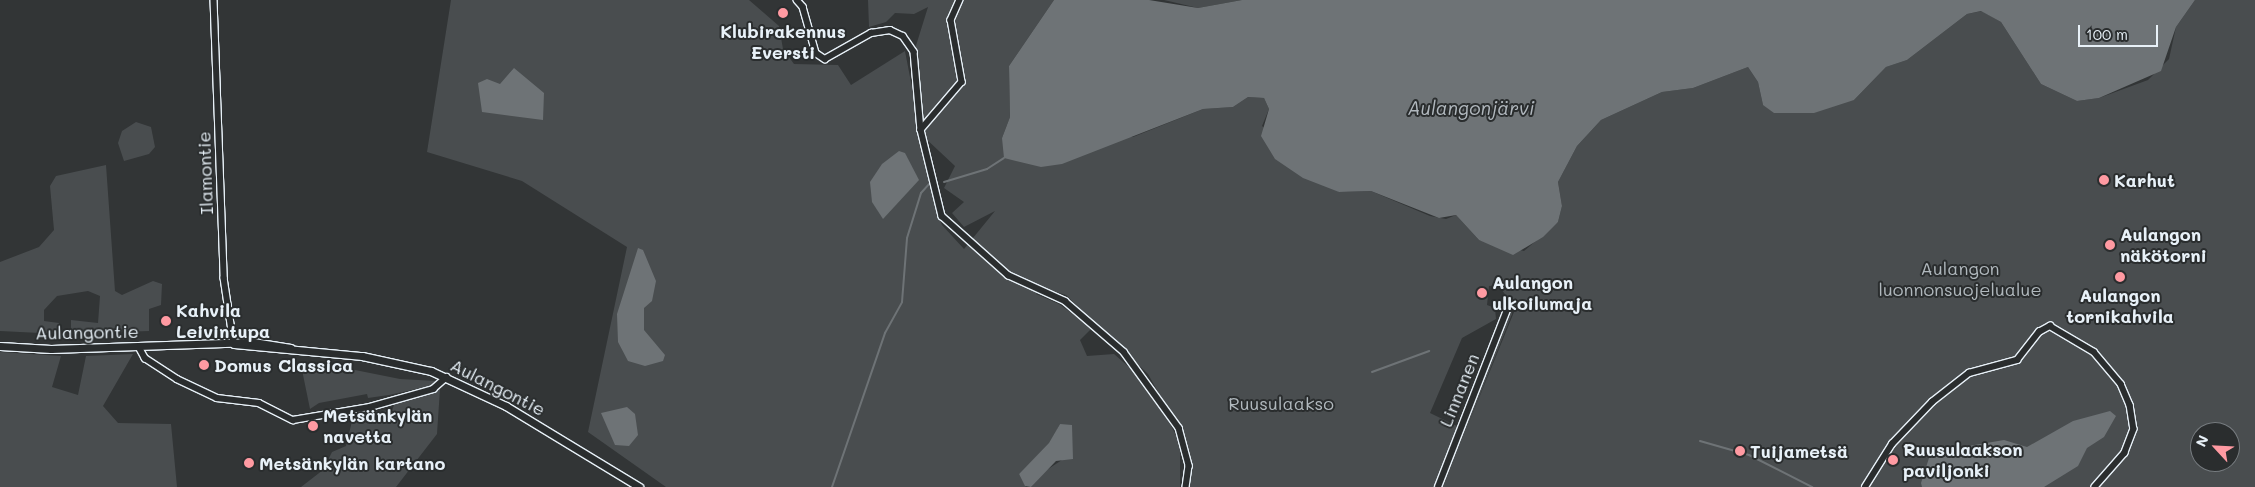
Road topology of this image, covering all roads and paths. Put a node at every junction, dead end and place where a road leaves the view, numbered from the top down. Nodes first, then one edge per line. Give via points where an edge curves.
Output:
1 (214, 0) edge
2 (796, 0) edge
3 (960, 0) edge
4 (921, 130) junction
5 (1509, 305) dead end
6 (234, 344) junction
7 (0, 346) edge
8 (140, 346) junction
9 (447, 377) junction
10 (639, 487) edge
11 (1186, 487) edge
12 (1438, 487) edge
13 (1865, 487) edge
14 (2095, 487) edge

1 - 6 street, Ilamontie via 224,278
2 - 4 street via 803,7 816,53 825,59 871,33 890,30 903,36 914,52
3 - 4 street via 951,20 962,82
4 - 11 street via 942,216 949,226 1008,275 1065,301 1129,358 1179,428 1189,466
5 - 12 street, Linnanen
6 - 8 street, Aulangontie
6 - 9 street, Aulangontie via 381,359
7 - 8 street, Aulangontie
8 - 9 street via 145,358 217,398 258,403 293,420 370,407 433,389
9 - 10 street, Aulangontie via 506,406
13 - 14 street via 1892,444 1932,402 1969,373 2016,360 2039,332 2050,326 2094,352 2121,384 2130,405 2134,429 2126,453

